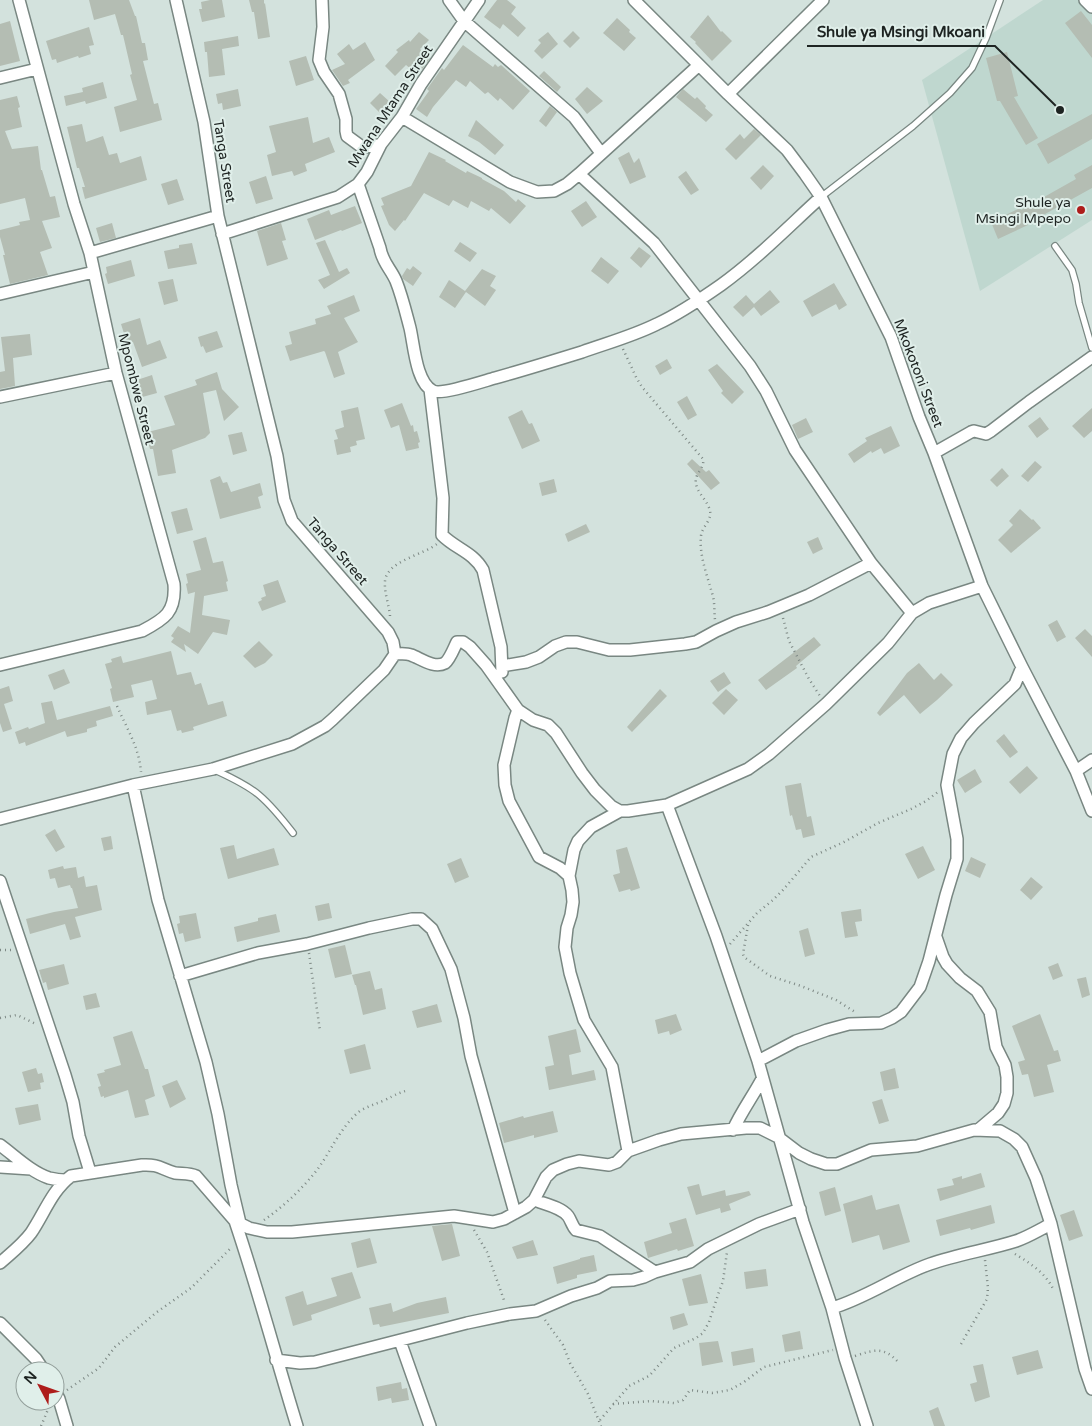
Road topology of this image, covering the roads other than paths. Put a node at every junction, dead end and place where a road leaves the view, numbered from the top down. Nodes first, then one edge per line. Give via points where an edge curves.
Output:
1 (19, 0) edge
2 (176, 0) edge
3 (322, 0) edge
4 (449, 0) edge
5 (479, 0) edge
6 (634, 0) edge
7 (823, 0) edge
8 (1000, 0) edge
9 (1085, 0) edge
10 (1092, 7) edge
11 (464, 21) junction
12 (699, 65) junction
13 (37, 69) junction
14 (0, 78) edge
15 (728, 94) junction
16 (402, 117) junction
17 (381, 144) junction
18 (601, 153) junction
19 (579, 174) junction
20 (358, 184) junction
21 (821, 198) junction
22 (218, 216) junction
23 (222, 234) junction
24 (1055, 246) dead end
25 (90, 253) junction
26 (94, 272) junction
27 (0, 294) edge
28 (699, 300) junction
29 (1092, 348) edge
30 (1092, 357) edge
31 (116, 373) junction
32 (430, 389) junction
33 (0, 397) edge
34 (934, 453) junction
35 (872, 563) junction
36 (982, 586) junction
37 (912, 613) junction
38 (395, 654) junction
39 (0, 665) edge
40 (502, 666) junction
41 (1022, 667) junction
42 (503, 689) junction
43 (518, 710) junction
44 (1092, 760) edge
45 (213, 769) junction
46 (1076, 771) junction
47 (137, 784) junction
48 (667, 805) junction
49 (620, 811) junction
50 (1092, 811) edge
51 (0, 819) edge
52 (293, 833) dead end
53 (569, 876) junction
54 (0, 881) edge
55 (936, 937) junction
56 (180, 976) junction
57 (758, 1061) junction
58 (762, 1079) junction
59 (733, 1130) junction
60 (978, 1130) junction
61 (778, 1136) junction
62 (0, 1145) edge
63 (628, 1151) junction
64 (0, 1167) edge
65 (33, 1170) junction
66 (90, 1172) junction
67 (65, 1180) junction
68 (534, 1200) junction
69 (800, 1209) junction
70 (515, 1213) junction
71 (1051, 1224) junction
72 (241, 1227) junction
73 (0, 1263) edge
74 (655, 1272) junction
75 (832, 1308) junction
76 (0, 1323) edge
77 (400, 1340) junction
78 (276, 1360) junction
79 (37, 1361) edge
80 (1092, 1389) edge
81 (61, 1411) edge
82 (67, 1426) edge
83 (297, 1426) edge
84 (430, 1426) edge
85 (867, 1426) edge

1 - 13 street, Mpombwe Street
2 - 22 street, Tanga Street via 204,122
3 - 17 street via 319,60 339,94 347,136 362,147
4 - 11 street
5 - 11 street, Mwana Mtama Street
6 - 12 street, Mkokotoni Street
7 - 15 street
8 - 21 lane via 972,68 950,93
9 - 10 street
11 - 16 street, Mwana Mtama Street
11 - 18 street via 574,117
12 - 15 street, Mkokotoni Street
12 - 18 street
13 - 14 street
13 - 25 street, Mpombwe Street
15 - 21 street, Mkokotoni Street via 787,150
16 - 17 street, Mwana Mtama Street
16 - 19 street via 510,182 537,192 554,191
17 - 20 street, Mwana Mtama Street
18 - 19 street
19 - 28 street via 654,243
20 - 23 street, Mwana Mtama Street via 338,197
20 - 32 street via 381,255 395,279 423,381
21 - 28 street via 746,265
21 - 34 street, Mkokotoni Street via 891,337
22 - 23 street, Tanga Street
22 - 25 street
23 - 38 street, Tanga Street via 275,448 284,500 292,521 388,632
24 - 29 lane via 1072,270
25 - 26 street, Mpombwe Street
26 - 27 street
26 - 31 street, Mpombwe Street
28 - 32 street via 657,324 619,340 456,389 437,392
28 - 35 street via 755,373 796,450
30 - 34 street via 992,431 986,434 971,432
31 - 33 street
31 - 39 street, Mpombwe Street via 175,597 160,622 142,631
32 - 40 street via 443,498 442,535 474,557 483,570 501,647
34 - 36 street, Mkokotoni Street
35 - 37 street
35 - 40 street via 830,585 696,642 630,650 609,650 566,642 526,662
36 - 37 street via 929,603
36 - 41 street, Mkokotoni Street
37 - 48 street via 888,643 770,754 748,769
38 - 42 street via 445,663 457,642 463,642 486,664
38 - 45 street via 384,670 326,726 292,744
40 - 42 street
41 - 46 street, Mkokotoni Street
41 - 55 street via 1015,684 974,723 953,754 947,785 957,839 957,859
42 - 43 street
43 - 49 street via 548,725 595,790
43 - 53 street via 504,765 509,800 540,857
44 - 46 street
45 - 47 street
45 - 52 lane via 258,794
46 - 50 street, Mkokotoni Street
47 - 51 street
47 - 56 street via 158,900
48 - 49 street
48 - 57 street via 722,952
49 - 53 street via 592,827 578,841
53 - 63 street via 572,902 565,947 570,973 584,1020 612,1067
54 - 66 street via 65,1074
55 - 57 street via 920,986 901,1012 881,1023 849,1024 827,1030 796,1041
55 - 60 street via 947,964 977,990 990,1012 996,1047 1005,1065 1007,1093 1004,1104
56 - 70 street via 258,954 412,918 421,919 432,929 452,969 471,1056
56 - 72 street via 206,1062
57 - 58 street
58 - 59 street via 738,1116
58 - 61 street
59 - 61 street via 760,1128
59 - 63 street via 681,1134
60 - 61 street via 917,1146 871,1150 837,1164 811,1159
60 - 71 street via 1000,1131 1022,1147
61 - 69 street
62 - 65 street
63 - 68 street via 613,1164 579,1161 553,1170
64 - 65 street
65 - 67 street via 50,1178
66 - 67 street
66 - 72 street via 154,1165 175,1173 193,1175
67 - 73 street via 23,1242
68 - 70 street
68 - 74 street via 567,1215 576,1230 600,1236
69 - 74 street via 759,1224 708,1249 690,1262
69 - 75 street
70 - 72 street via 493,1222 454,1216 292,1232 266,1232
71 - 75 street via 1004,1244 930,1264 848,1304
71 - 80 street
72 - 78 street
74 - 77 street via 633,1280 610,1281 536,1311
75 - 85 street
76 - 79 street
77 - 78 street via 315,1362
77 - 84 street
78 - 83 street
81 - 82 street

